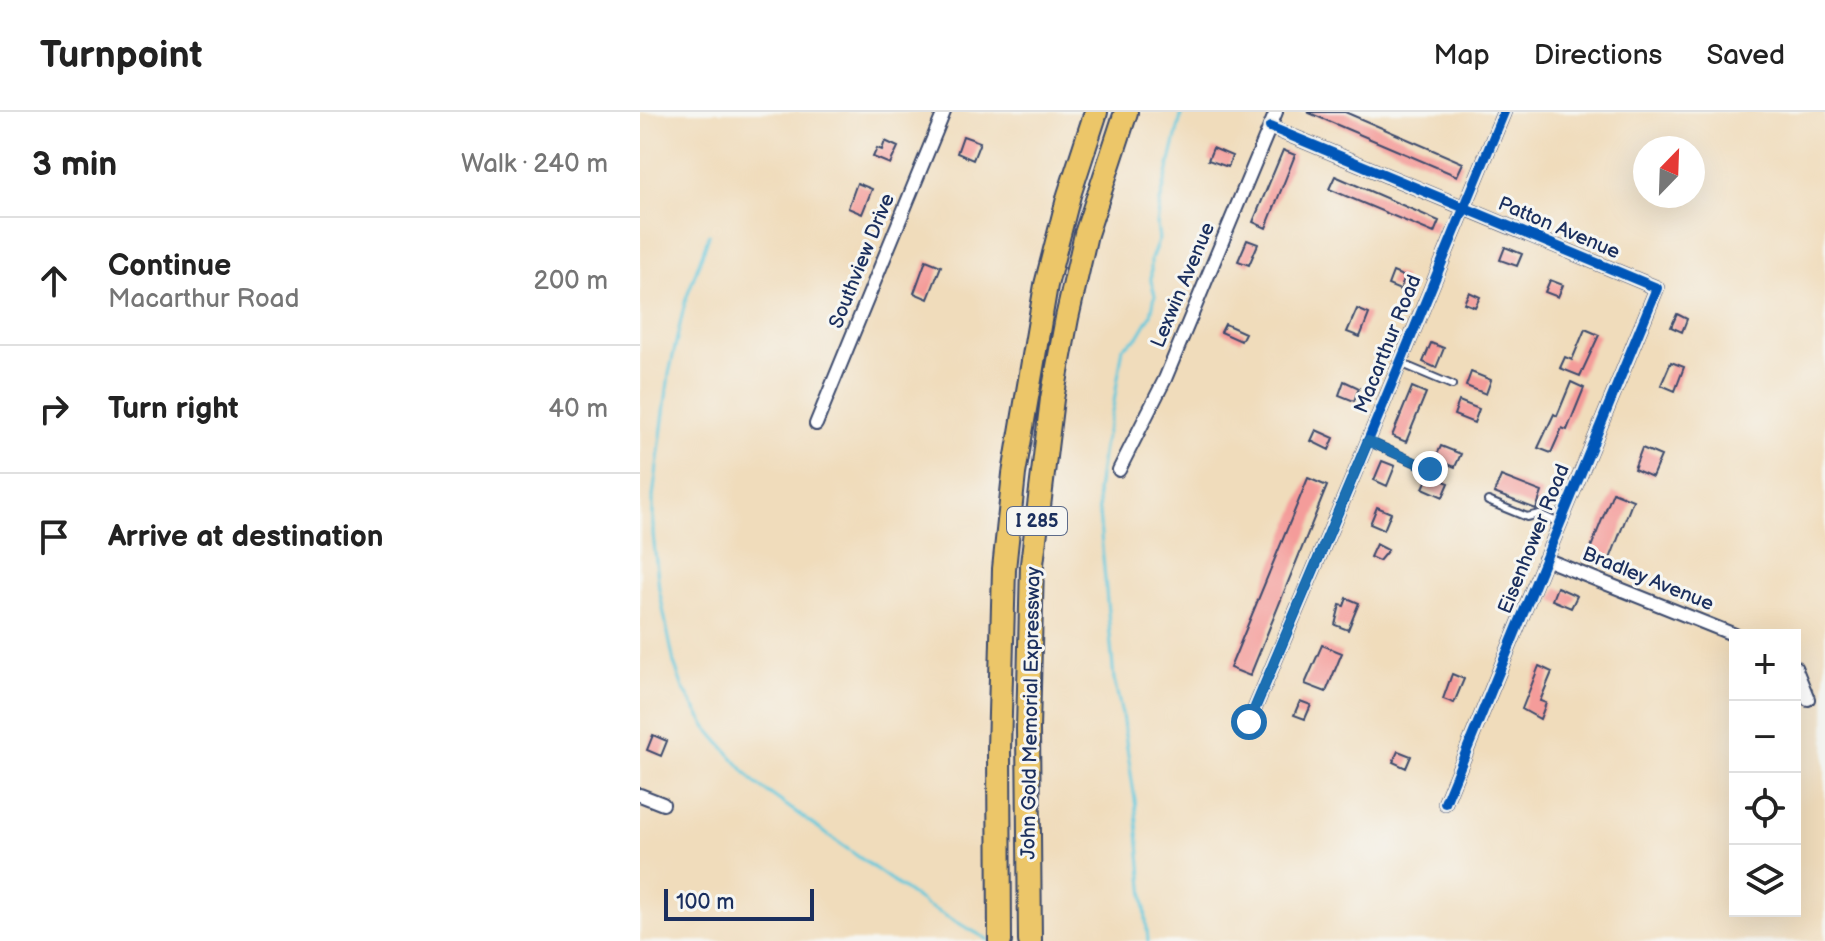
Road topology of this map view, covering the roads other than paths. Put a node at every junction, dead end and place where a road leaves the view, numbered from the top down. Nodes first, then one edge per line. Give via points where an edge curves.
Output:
1 (944, 112) edge
2 (1096, 112) edge
3 (1126, 112) edge
4 (1276, 112) edge
5 (1504, 112) edge
6 (1270, 127) junction
7 (1464, 208) junction
8 (1657, 288) joint
9 (1400, 363) junction
10 (1452, 385) dead end
11 (816, 424) dead end
12 (1368, 441) junction
13 (1430, 469) dead end
14 (1119, 470) dead end
15 (1488, 501) dead end
16 (1560, 523) junction
17 (1545, 559) junction
18 (1729, 633) edge
19 (1801, 682) edge
20 (1808, 699) dead end
21 (1249, 722) dead end
22 (640, 795) edge
23 (1445, 803) dead end
24 (663, 804) dead end
25 (1000, 941) edge
26 (1030, 941) edge

1 - 11 street, Southview Drive
2 - 25 highway, John Gold Memorial Expressway / I 285 via 1046,285 1014,474 1002,629
3 - 26 highway, John Gold Memorial Expressway / I 285 via 1086,234 1067,318 1032,564
4 - 6 street, Lexwin Avenue
5 - 7 street, Macarthur Road
6 - 7 street, Patton Avenue
6 - 14 street, Lexwin Avenue via 1165,379
7 - 8 street, Patton Avenue
7 - 9 street, Macarthur Road
8 - 16 street, Eisenhower Road
9 - 10 lane
9 - 12 street, Macarthur Road
12 - 13 lane
12 - 21 street, Macarthur Road
15 - 16 lane
16 - 17 street, Eisenhower Road
17 - 18 street, Bradley Avenue
17 - 23 street, Eisenhower Road
19 - 20 street
22 - 24 street

